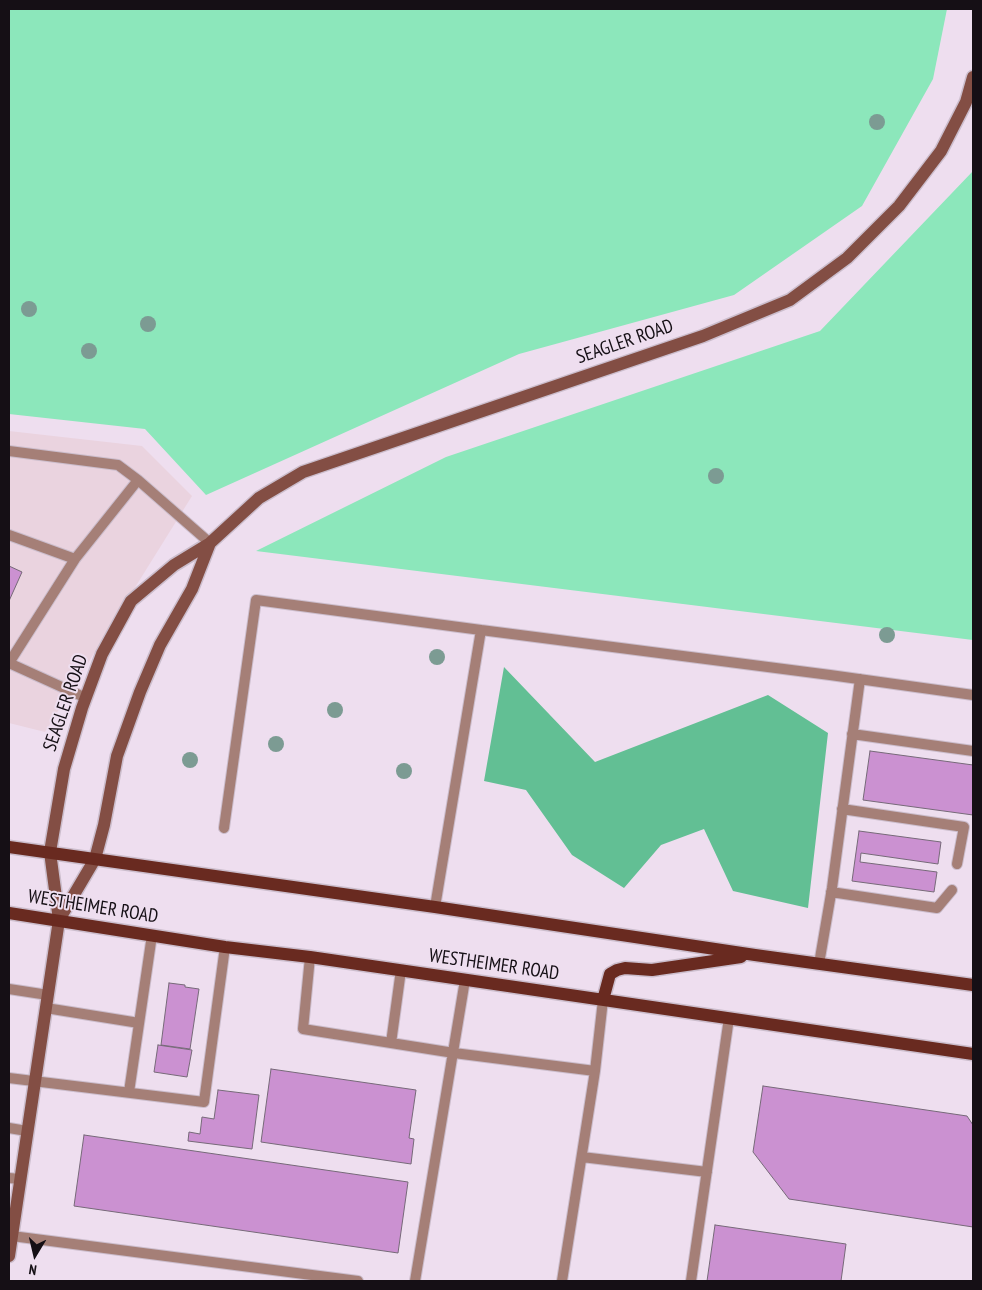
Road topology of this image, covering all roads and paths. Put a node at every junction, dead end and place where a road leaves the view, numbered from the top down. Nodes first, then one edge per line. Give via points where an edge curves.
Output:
1 (973, 77) edge
2 (970, 103) edge
3 (9, 451) edge
4 (138, 480) junction
5 (9, 535) edge
6 (210, 543) junction
7 (75, 559) junction
8 (481, 630) junction
9 (9, 663) edge
10 (860, 679) junction
11 (973, 695) edge
12 (86, 698) junction
13 (852, 734) junction
14 (973, 751) edge
15 (842, 809) junction
16 (224, 828) dead end
17 (9, 847) edge
18 (50, 852) junction
19 (95, 859) junction
20 (957, 864) dead end
21 (952, 890) dead end
22 (831, 892) junction
23 (435, 907) junction
24 (9, 913) edge
25 (59, 920) junction
26 (152, 935) junction
27 (225, 947) junction
28 (755, 955) junction
29 (310, 957) junction
30 (819, 964) junction
31 (401, 970) junction
32 (466, 980) junction
33 (973, 985) edge
34 (9, 989) edge
35 (48, 995) junction
36 (603, 1000) junction
37 (46, 1008) junction
38 (729, 1018) junction
39 (139, 1023) junction
40 (390, 1043) junction
41 (454, 1053) junction
42 (973, 1054) edge
43 (595, 1070) junction
44 (9, 1078) edge
45 (35, 1081) junction
46 (129, 1092) junction
47 (9, 1128) edge
48 (27, 1131) junction
49 (582, 1157) junction
50 (707, 1172) junction
51 (14, 1179) edge
52 (12, 1236) junction
53 (9, 1256) edge
54 (358, 1281) edge
55 (415, 1281) edge
56 (562, 1281) edge
57 (691, 1281) edge

1 - 2 street, SEAGLER ROAD
2 - 6 street, SEAGLER ROAD via 941,150 899,206 847,258 790,300 703,336 303,472 259,498
3 - 4 lane via 118,465
4 - 6 lane
4 - 7 lane
5 - 7 lane
6 - 12 street, SEAGLER ROAD via 174,565 131,601 102,654
6 - 19 street, SEAGLER ROAD via 192,589 160,645 116,756
7 - 9 lane
8 - 10 lane
8 - 16 lane via 256,600
8 - 23 lane
9 - 12 lane
10 - 11 lane
10 - 13 lane
12 - 18 street, SEAGLER ROAD via 64,768
13 - 14 lane
13 - 15 lane
15 - 20 lane via 964,827
15 - 22 lane
17 - 18 main road
18 - 19 main road
18 - 25 street, SEAGLER ROAD
19 - 23 main road
19 - 25 street, SEAGLER ROAD
21 - 22 lane via 937,908
22 - 30 lane
23 - 28 main road
24 - 25 main road, WESTHEIMER ROAD
25 - 26 main road, WESTHEIMER ROAD
25 - 35 street, SEAGLER ROAD
26 - 27 main road, WESTHEIMER ROAD
26 - 39 lane
27 - 29 main road, WESTHEIMER ROAD
27 - 46 lane via 204,1102
28 - 30 main road
28 - 36 main road via 652,970 617,970 610,974
29 - 31 main road, WESTHEIMER ROAD
29 - 40 lane via 303,1029
30 - 33 main road
31 - 32 main road, WESTHEIMER ROAD
31 - 40 lane
32 - 36 main road, WESTHEIMER ROAD
32 - 41 lane
34 - 35 lane
35 - 37 street, SEAGLER ROAD
36 - 38 main road, WESTHEIMER ROAD
36 - 43 lane
37 - 39 lane
37 - 45 street, SEAGLER ROAD
38 - 42 main road, WESTHEIMER ROAD
38 - 50 lane
39 - 46 lane
40 - 41 lane
41 - 43 lane
41 - 55 lane
43 - 49 lane
44 - 45 lane
45 - 46 lane
45 - 48 street, SEAGLER ROAD
47 - 48 lane
48 - 51 street, SEAGLER ROAD
49 - 50 lane
49 - 56 lane
50 - 57 lane
51 - 52 street, SEAGLER ROAD
52 - 53 street, SEAGLER ROAD
52 - 54 lane

